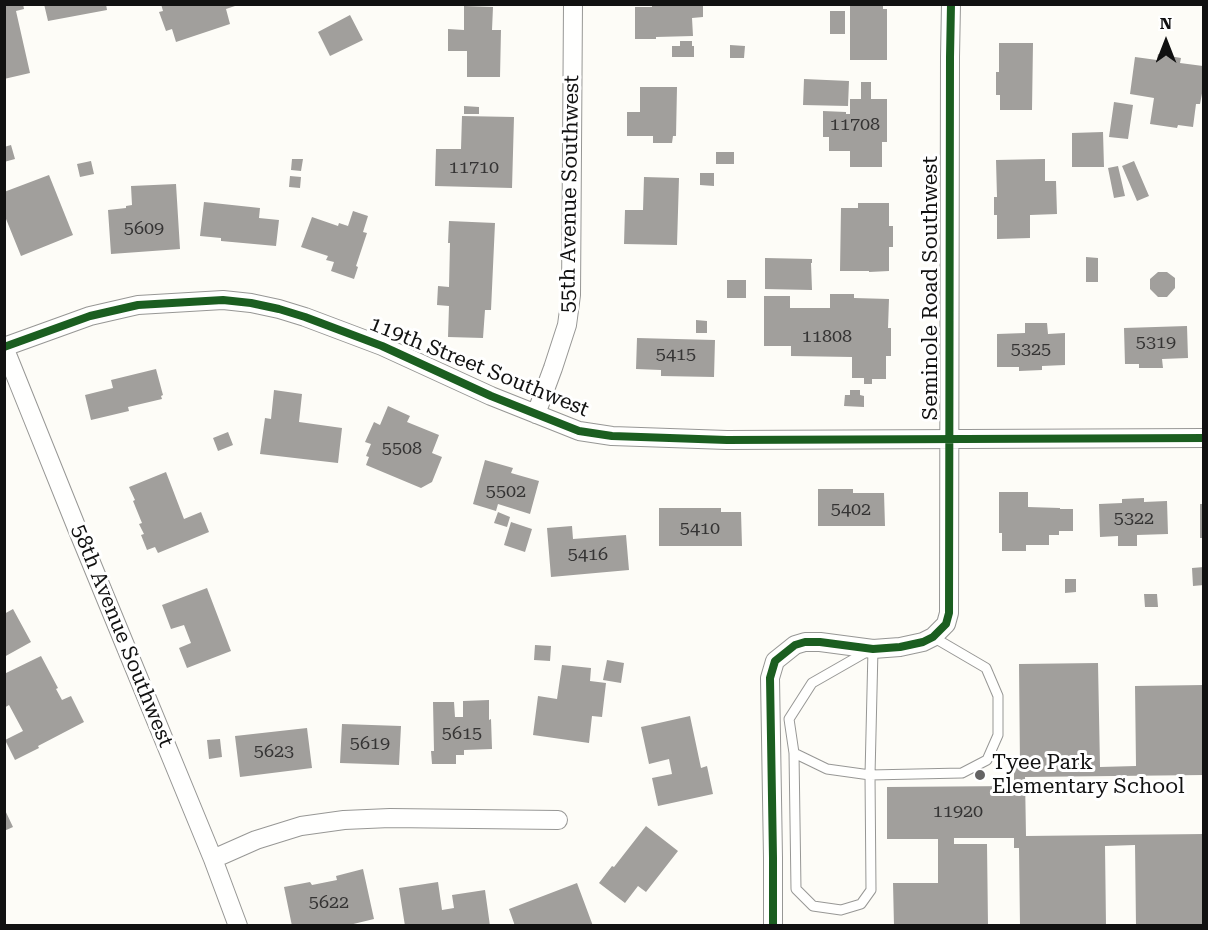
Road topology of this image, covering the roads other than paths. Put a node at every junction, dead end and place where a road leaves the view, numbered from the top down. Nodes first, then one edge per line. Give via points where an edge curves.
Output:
1 (573, 4) edge
2 (951, 4) edge
3 (4, 347) edge
4 (536, 414) junction
5 (949, 438) junction
6 (1203, 438) edge
7 (933, 637) junction
8 (873, 649) junction
9 (794, 753) junction
10 (870, 775) junction
11 (558, 820) dead end
12 (213, 859) junction
13 (238, 926) edge
14 (772, 926) edge

1 - 4 street, 55th Avenue Southwest via 571,295 567,325
2 - 5 street, Seminole Road Southwest
3 - 4 street, 119th Street Southwest via 90,316 138,305 223,300 251,303 305,317 382,346
3 - 12 street, 58th Avenue Southwest
4 - 5 street, 119th Street Southwest via 579,431 612,436 727,440
5 - 6 street, 119th Street Southwest
5 - 7 street, Seminole Road Southwest via 949,613 946,624
7 - 8 street via 900,647
7 - 10 lane via 986,668 998,696 998,735 987,760 962,773
8 - 9 lane via 812,683 789,719
8 - 10 lane
8 - 14 street via 805,642 781,655 771,669
9 - 10 lane via 827,769
9 - 10 lane via 796,889 813,906 841,910 861,904 871,890
11 - 12 street via 344,820 301,826
12 - 13 street, 58th Avenue Southwest

